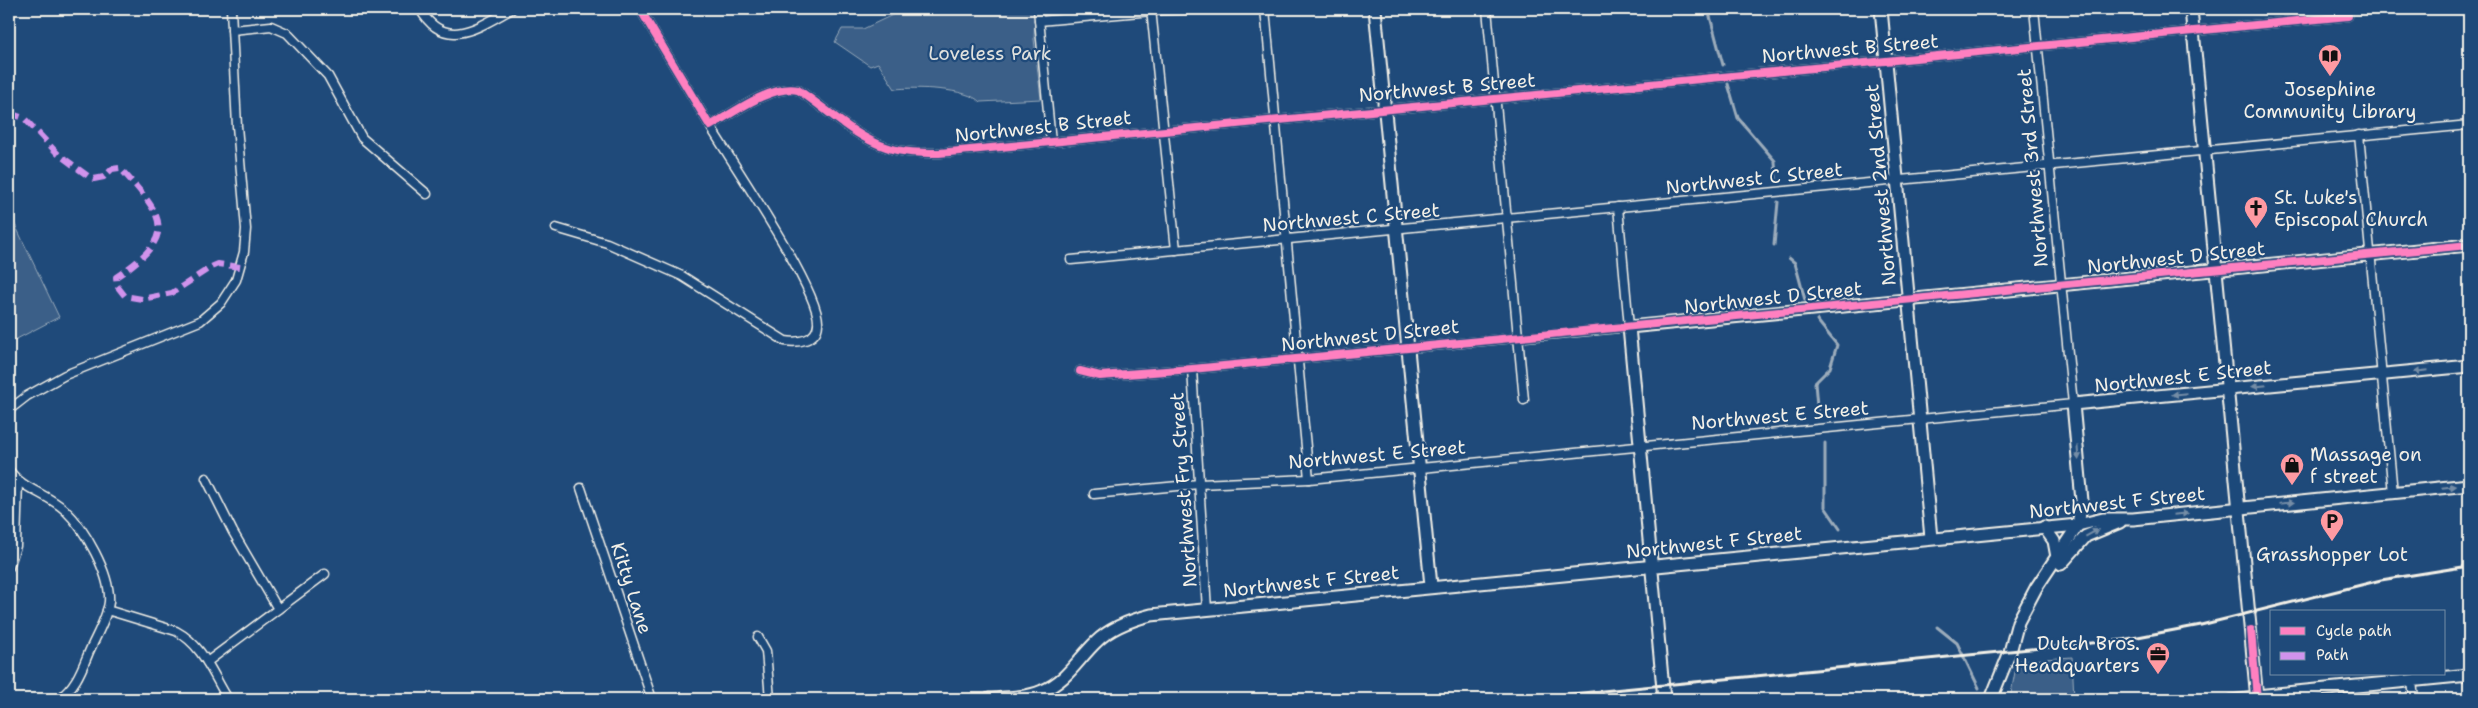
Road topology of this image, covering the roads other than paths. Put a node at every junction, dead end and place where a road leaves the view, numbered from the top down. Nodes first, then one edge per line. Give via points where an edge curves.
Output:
1 (231, 9) edge
2 (420, 9) edge
3 (512, 9) edge
4 (640, 9) edge
5 (1038, 9) edge
6 (1212, 9) edge
7 (1265, 9) edge
8 (1374, 9) edge
9 (1487, 9) edge
10 (1881, 9) edge
11 (2034, 9) edge
12 (2191, 9) edge
13 (1151, 10) edge
14 (2348, 12) edge
15 (1039, 21) junction
16 (232, 30) junction
17 (2194, 31) junction
18 (2038, 47) junction
19 (1886, 61) junction
20 (1496, 99) junction
21 (1384, 109) junction
22 (1276, 120) junction
23 (2469, 125) edge
24 (710, 126) junction
25 (1164, 131) junction
26 (2359, 135) junction
27 (1051, 142) junction
28 (2205, 150) junction
29 (2049, 166) junction
30 (1897, 180) junction
31 (427, 194) dead end
32 (1618, 208) junction
33 (1507, 218) junction
34 (556, 228) dead end
35 (1396, 229) junction
36 (1287, 240) junction
37 (2469, 245) edge
38 (1176, 250) junction
39 (2371, 254) junction
40 (1071, 260) dead end
41 (2216, 270) junction
42 (2060, 285) junction
43 (1908, 300) junction
44 (1629, 327) junction
45 (1518, 337) junction
46 (1406, 348) junction
47 (1298, 359) junction
48 (2469, 366) edge
49 (1192, 369) junction
50 (1080, 371) dead end
51 (2382, 375) junction
52 (2228, 390) junction
53 (1524, 400) dead end
54 (2074, 404) junction
55 (9, 410) edge
56 (1920, 420) junction
57 (1641, 446) junction
58 (1420, 468) junction
59 (9, 470) edge
60 (206, 478) dead end
61 (1310, 479) junction
62 (18, 481) junction
63 (1199, 484) junction
64 (2469, 485) edge
65 (581, 488) dead end
66 (2393, 493) junction
67 (1094, 494) dead end
68 (2082, 502) junction
69 (2239, 508) junction
70 (2098, 519) junction
71 (2133, 519) junction
72 (2078, 524) junction
73 (2044, 527) junction
74 (1931, 538) junction
75 (2057, 557) junction
76 (9, 566) edge
77 (1652, 566) junction
78 (325, 574) dead end
79 (1431, 586) junction
80 (2025, 607) junction
81 (278, 609) junction
82 (107, 610) junction
83 (1207, 610) junction
84 (758, 636) dead end
85 (207, 662) junction
86 (2469, 675) edge
87 (2412, 681) junction
88 (2257, 698) edge
89 (59, 699) edge
90 (228, 699) edge
91 (652, 699) edge
92 (770, 699) edge
93 (988, 699) edge
94 (1664, 699) edge
95 (1992, 699) edge
96 (2231, 699) edge
97 (2414, 699) edge

1 - 16 street
2 - 3 street via 436,26 453,34 471,31
4 - 24 street
5 - 15 street
6 - 13 street
7 - 22 street
8 - 21 street
9 - 20 street
10 - 19 street, Northwest 2nd Street
11 - 18 street, Northwest 3rd Street
12 - 17 street
13 - 15 street
13 - 25 street
14 - 17 street, Northwest B Street
15 - 27 street
16 - 31 street via 271,26 288,33 321,66 362,138
16 - 55 street via 246,229 236,280 221,302 200,321 65,375
17 - 18 street, Northwest B Street
17 - 28 street
18 - 19 street, Northwest B Street
18 - 29 street, Northwest 3rd Street
19 - 20 street, Northwest B Street
19 - 30 street, Northwest 2nd Street
20 - 21 street, Northwest B Street
20 - 33 street
21 - 22 street, Northwest B Street
21 - 35 street
22 - 25 street, Northwest B Street
22 - 36 street
23 - 26 street, Northwest C Street
24 - 27 street, Northwest B Street via 761,98 789,88 798,90 874,142 899,151 940,153
24 - 34 street via 806,284 818,318 818,326 809,338 802,342 785,341 682,276 607,243
25 - 27 street, Northwest B Street
25 - 38 street
26 - 28 street, Northwest C Street
26 - 39 street
28 - 29 street, Northwest C Street
28 - 41 street
29 - 30 street, Northwest C Street
29 - 42 street, Northwest 3rd Street
30 - 32 street, Northwest C Street
30 - 43 street, Northwest 2nd Street
32 - 33 street, Northwest C Street
32 - 44 street
33 - 35 street, Northwest C Street
33 - 45 street
35 - 36 street, Northwest C Street
35 - 46 street
36 - 38 street, Northwest C Street
36 - 47 street
37 - 39 street, Northwest D Street
38 - 40 street, Northwest C Street
39 - 41 street, Northwest D Street
39 - 51 street
41 - 42 street, Northwest D Street
41 - 52 street
42 - 43 street, Northwest D Street
42 - 54 street, Northwest 3rd Street
43 - 44 street, Northwest D Street
43 - 56 street, Northwest 2nd Street
44 - 45 street, Northwest D Street
44 - 57 street
45 - 46 street, Northwest D Street
45 - 53 street
46 - 47 street, Northwest D Street
46 - 58 street
47 - 49 street, Northwest D Street
47 - 61 street
48 -> 51 street, Northwest E Street
49 - 50 street, Northwest D Street via 1100,376
49 - 63 street, Northwest Fry Street
51 -> 52 street, Northwest E Street
51 - 66 street
52 -> 54 street, Northwest E Street
52 - 69 street
54 - 56 street, Northwest E Street
54 -> 68 street, Northwest 3rd Street
56 - 57 street, Northwest E Street
56 - 74 street, Northwest 2nd Street
57 - 58 street, Northwest E Street
57 - 77 street
58 - 61 street, Northwest E Street
58 - 79 street
59 - 62 street
60 - 81 street
61 - 63 street, Northwest E Street
62 - 76 street via 16,546
62 - 82 street via 56,502 82,529 107,585
63 - 67 street, Northwest E Street
63 - 83 street, Northwest Fry Street
66 -> 64 street, Northwest F Street
65 - 91 street, Kitty Lane
69 -> 66 street, Northwest F Street
68 - 70 street
68 - 72 street, Northwest 3rd Street
71 -> 69 street, Northwest F Street
69 - 88 street
70 - 71 street, Northwest F Street
70 - 72 street, Northwest F Street
80 -> 71 street, Northwest 3rd Street via 2080,541 2102,528
72 - 73 street, Northwest F Street
72 - 75 street, Northwest 3rd Street
73 - 74 street, Northwest F Street
73 - 75 street via 2054,541
74 - 77 street, Northwest F Street
75 - 80 street, Northwest 3rd Street
77 - 79 street, Northwest F Street
77 - 94 street
78 - 81 street
79 - 83 street, Northwest F Street
80 - 95 street, Northwest 3rd Street
81 - 85 street
82 - 85 street via 176,631 196,644
82 - 89 street via 78,680
83 - 93 street, Northwest F Street via 1151,615 1125,623 1095,642 1071,672 1048,688 1029,695
84 - 92 street via 766,651
85 - 90 street
86 - 87 street
87 - 88 street
87 - 97 street
88 - 96 street

